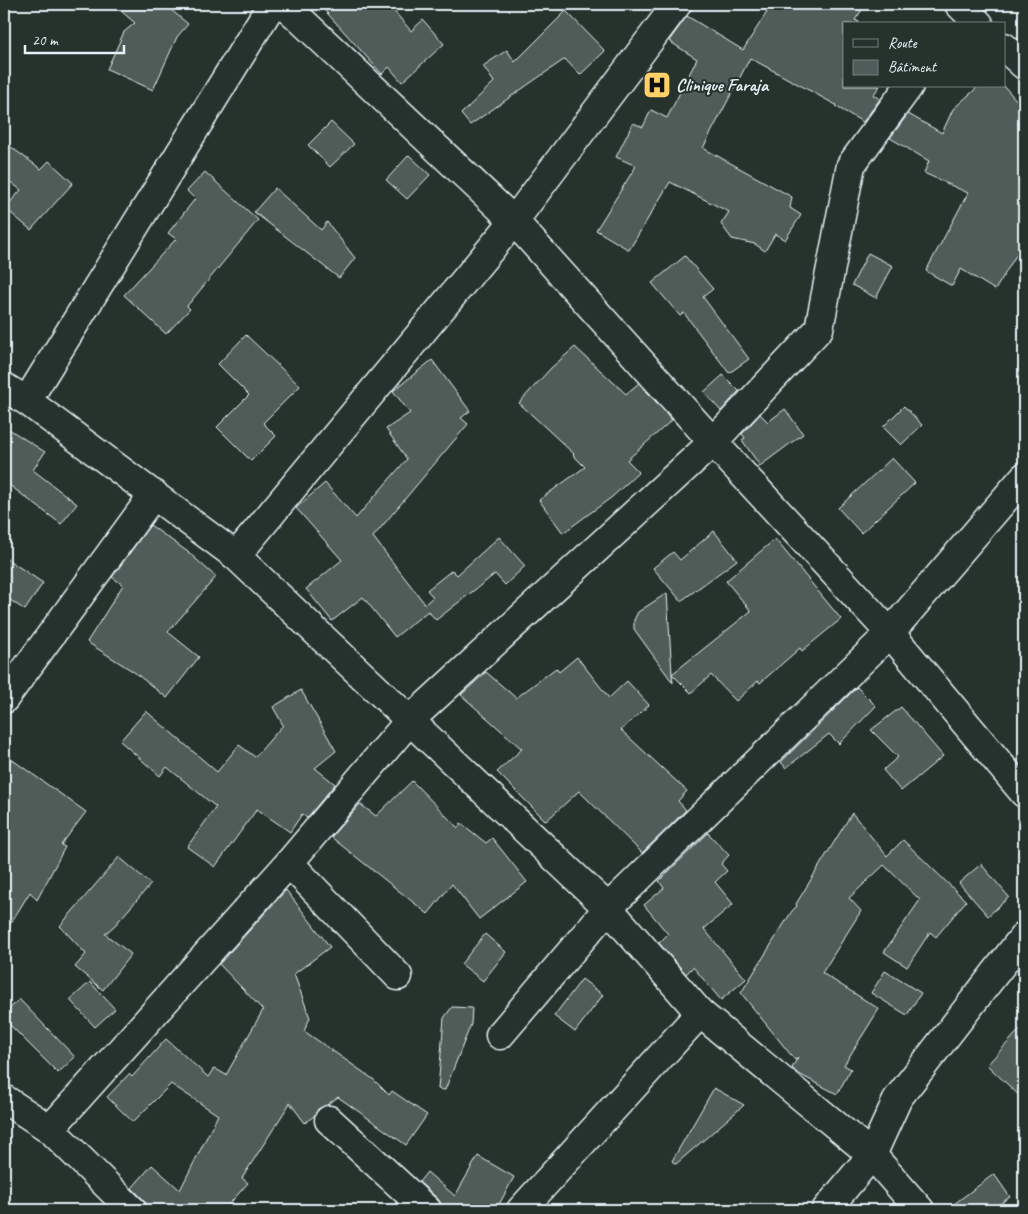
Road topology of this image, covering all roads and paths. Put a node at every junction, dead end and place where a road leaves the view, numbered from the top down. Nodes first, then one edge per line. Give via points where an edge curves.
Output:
1 (272, 4) edge
2 (284, 4) edge
3 (677, 4) edge
4 (1006, 49) edge
5 (1024, 65) edge
6 (908, 88) edge
7 (514, 222) junction
8 (4, 387) edge
9 (27, 401) junction
10 (713, 442) junction
11 (1024, 477) edge
12 (154, 494) junction
13 (236, 556) junction
14 (890, 633) junction
15 (4, 699) edge
16 (410, 720) junction
17 (1024, 793) edge
18 (289, 863) junction
19 (608, 908) junction
20 (1024, 936) edge
21 (398, 976) dead end
22 (700, 1013) junction
23 (500, 1034) dead end
24 (4, 1099) edge
25 (329, 1120) dead end
26 (50, 1129) junction
27 (872, 1155) junction
28 (132, 1210) edge
29 (427, 1210) edge
30 (522, 1210) edge
31 (826, 1210) edge
32 (920, 1210) edge

1 - 9 street
2 - 7 street
3 - 7 street
4 - 5 street
6 - 10 street via 851,165 819,329
7 - 10 street
7 - 13 street
8 - 9 street
9 - 12 street
10 - 14 street
10 - 16 street
11 - 14 street
12 - 13 street
12 - 15 street
13 - 16 street
14 - 17 street
14 - 19 street
16 - 18 street
16 - 19 street
18 - 21 street
18 - 26 street
19 - 22 street
19 - 23 street
20 - 27 street via 898,1098
22 - 27 street
22 - 30 street
24 - 26 street
25 - 29 street
26 - 28 street
27 - 31 street
27 - 32 street

